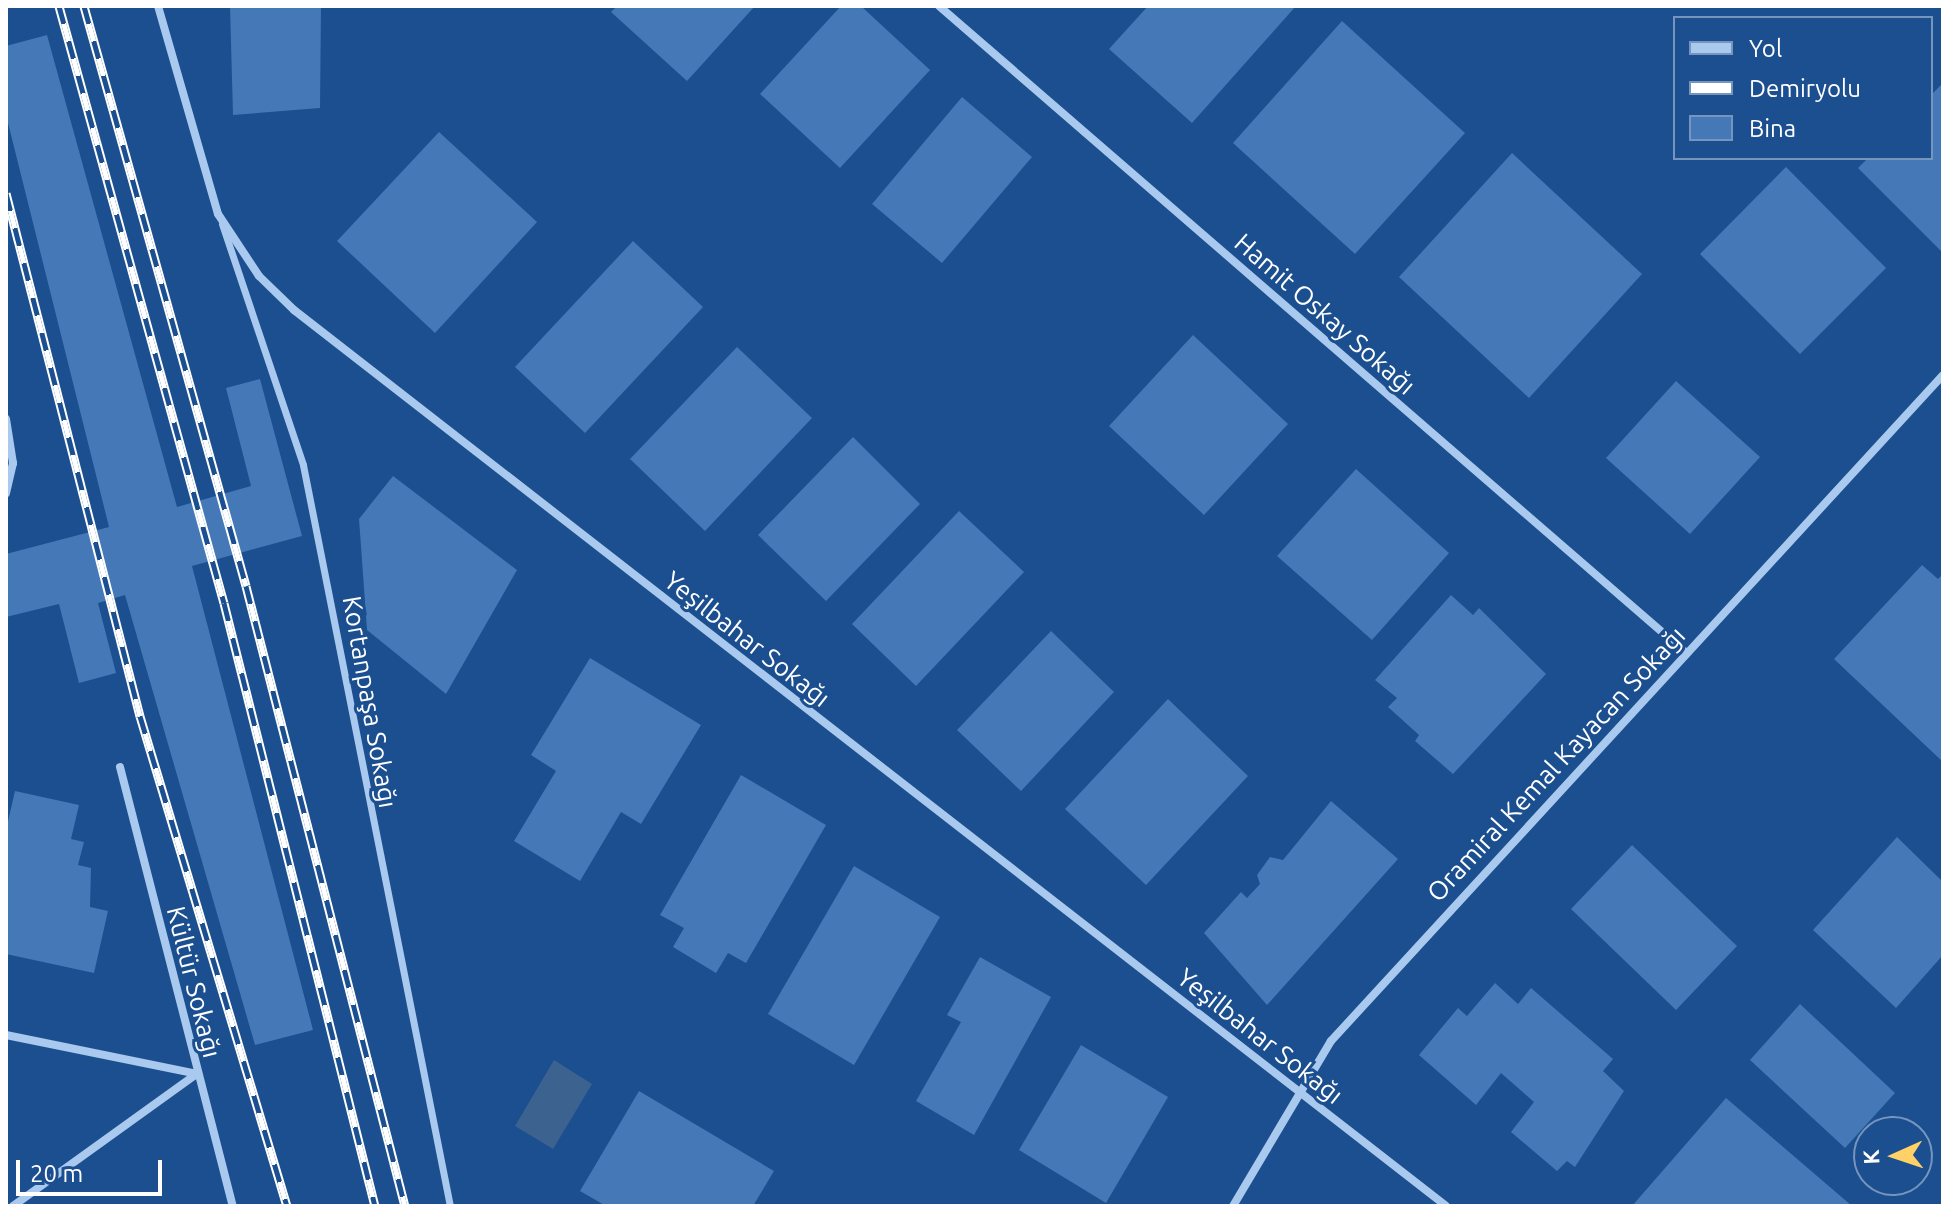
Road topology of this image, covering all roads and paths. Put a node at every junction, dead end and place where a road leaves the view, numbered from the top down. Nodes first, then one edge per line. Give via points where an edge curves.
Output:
1 (158, 6) edge
2 (939, 6) edge
3 (218, 214) junction
4 (1943, 375) edge
5 (6, 419) edge
6 (6, 493) edge
7 (1685, 652) junction
8 (120, 767) dead end
9 (6, 1035) edge
10 (197, 1074) junction
11 (1298, 1091) junction
12 (13, 1206) edge
13 (233, 1206) edge
14 (450, 1206) edge
15 (1233, 1206) edge
16 (1446, 1206) edge

1 - 3 street, Yeşilbahar Sokağı
2 - 7 street, Hamit Oskay Sokağı
3 - 11 street, Yeşilbahar Sokağı via 259,276 335,346
3 - 14 street, Kortanpaşa Sokağı via 303,465
4 - 7 street, Oramiral Kemal Kayacan Sokağı
5 - 6 street via 12,473
7 - 11 street, Oramiral Kemal Kayacan Sokağı via 1362,1005
8 - 10 street, Kültür Sokağı
9 - 10 street
10 - 12 street
10 - 13 street, Kültür Sokağı
11 - 15 street, Oramiral Kemal Kayacan Sokağı
11 - 16 street, Yeşilbahar Sokağı

